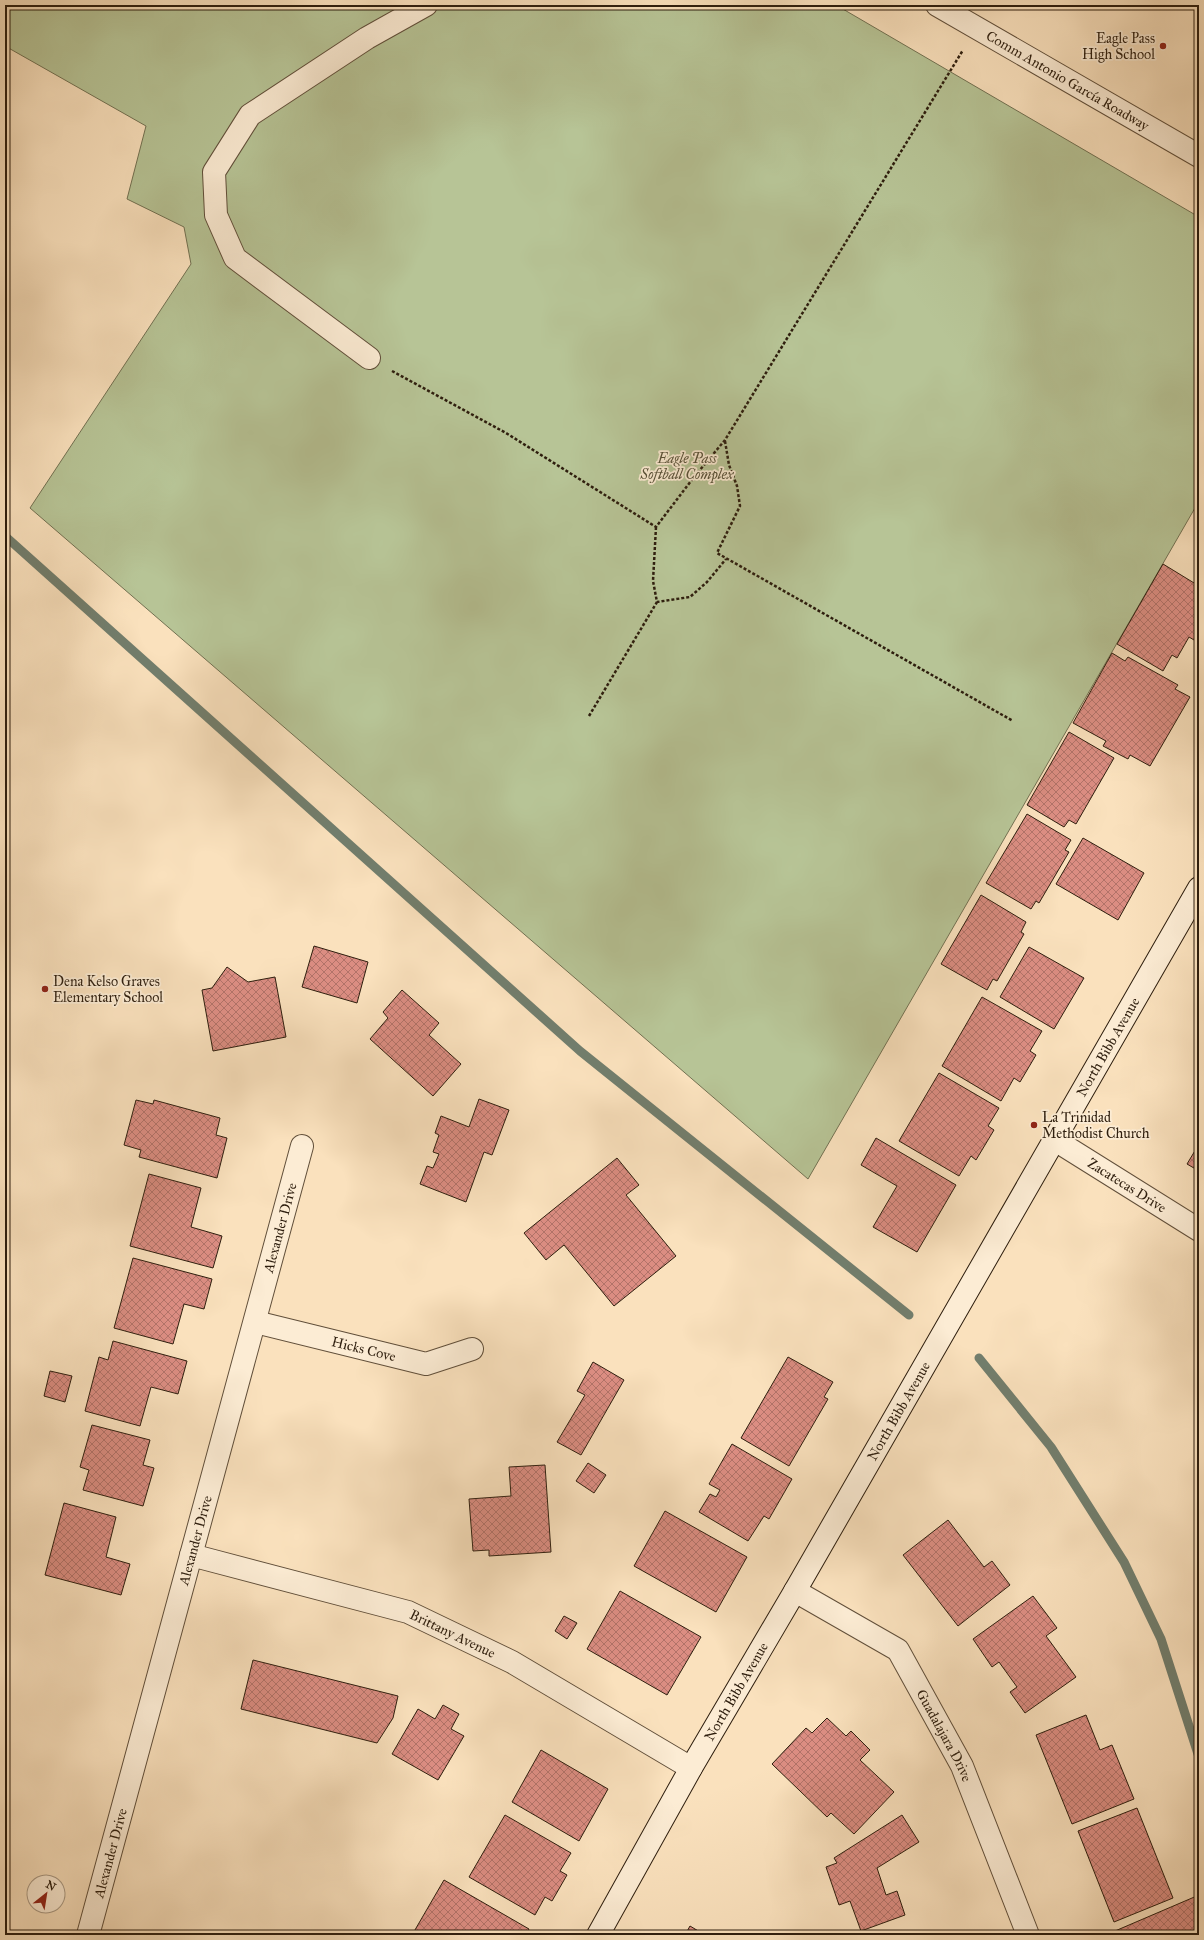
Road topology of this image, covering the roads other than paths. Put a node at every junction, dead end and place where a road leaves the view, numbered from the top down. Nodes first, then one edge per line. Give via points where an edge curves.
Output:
1 (426, 5) edge
2 (937, 5) edge
3 (1199, 156) edge
4 (368, 358) road end
5 (1199, 888) edge
6 (1055, 1140) junction
7 (302, 1146) dead end
8 (1199, 1230) edge
9 (255, 1322) junction
10 (472, 1349) dead end
11 (192, 1555) junction
12 (795, 1591) junction
13 (691, 1768) junction
14 (88, 1935) edge
15 (598, 1935) edge
16 (1028, 1935) edge

1 - 4 street via 367,38 250,116 214,172 216,215 235,258
2 - 3 street, Comm Antonio García Roadway
5 - 6 street, North Bibb Avenue
6 - 8 street, Zacatecas Drive
6 - 12 street, North Bibb Avenue
7 - 9 street, Alexander Drive
9 - 10 street, Hicks Cove via 426,1364
9 - 11 street, Alexander Drive
11 - 13 street, Brittany Avenue via 408,1612 512,1662
11 - 14 street, Alexander Drive
12 - 13 street, North Bibb Avenue
12 - 16 street, Guadalajara Drive via 898,1650 962,1766
13 - 15 street, North Bibb Avenue

